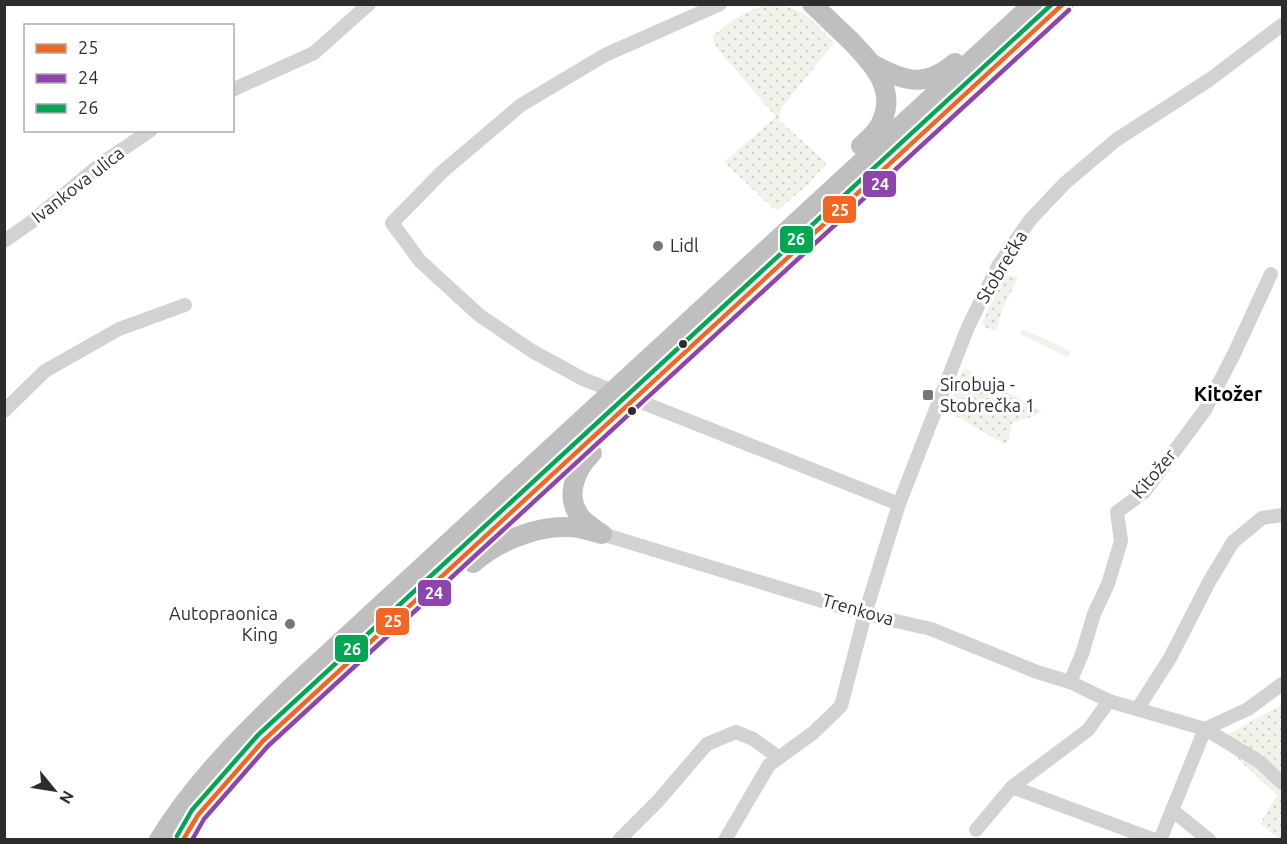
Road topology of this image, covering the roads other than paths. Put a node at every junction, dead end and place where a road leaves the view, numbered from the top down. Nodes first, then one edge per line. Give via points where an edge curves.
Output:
1 (369, 4) edge
2 (720, 4) edge
3 (812, 4) edge
4 (1033, 4) edge
5 (1064, 4) edge
6 (1282, 25) edge
7 (981, 52) junction
8 (874, 65) junction
9 (234, 89) edge
10 (148, 132) edge
11 (821, 201) junction
12 (4, 241) edge
13 (1271, 274) dead end
14 (185, 305) dead end
15 (4, 411) edge
16 (620, 415) junction
17 (899, 504) junction
18 (1282, 515) edge
19 (602, 534) junction
20 (442, 578) junction
21 (865, 614) junction
22 (1070, 682) junction
23 (1282, 684) edge
24 (1109, 701) junction
25 (1138, 708) junction
26 (1205, 729) junction
27 (778, 757) junction
28 (1282, 783) edge
29 (1012, 787) junction
30 (1172, 810) junction
31 (976, 831) dead end
32 (159, 840) edge
33 (183, 840) edge
34 (619, 840) edge
35 (725, 840) edge
36 (1155, 840) edge
37 (1160, 840) edge
38 (1209, 840) edge

1 - 9 street via 314,53
2 - 17 street via 605,54 520,105 442,172 392,224 420,261 479,315 532,351 583,379
3 - 8 highway
4 - 7 highway
5 - 16 highway
6 - 17 street, Stobrečka via 1209,80 1116,140 1065,183 1030,220 998,266 968,327
7 - 8 highway via 967,55 927,80 913,81
7 - 11 highway
8 - 11 highway via 886,98 882,121 833,174
10 - 12 street, Ivankova ulica via 102,163
11 - 32 highway via 249,728 188,797
13 - 22 street, Kitožer via 1205,410 1144,492 1117,512 1121,541
14 - 15 street via 119,329 45,370
16 - 19 highway via 617,429 582,462 572,491 575,508 583,520
16 - 20 highway
17 - 21 street, Stobrečka
18 - 25 street via 1262,518 1233,542
19 - 20 highway via 578,528 531,533 480,557 457,577
19 - 21 street, Trenkova
20 - 33 highway via 263,741 198,815
21 - 22 street, Trenkova via 931,629
21 - 27 street, Stobrečka via 841,706 813,733
22 - 24 street, Trenkova
23 - 26 street via 1248,709
24 - 25 street, Trenkova
24 - 29 street via 1088,730
25 - 26 street, Trenkova
26 - 28 street, Trenkova via 1260,762
26 - 30 street
27 - 34 street via 736,732 707,744
27 - 35 street, Stobrečka via 769,765
29 - 31 street
29 - 36 street
30 - 37 street
30 - 38 street

